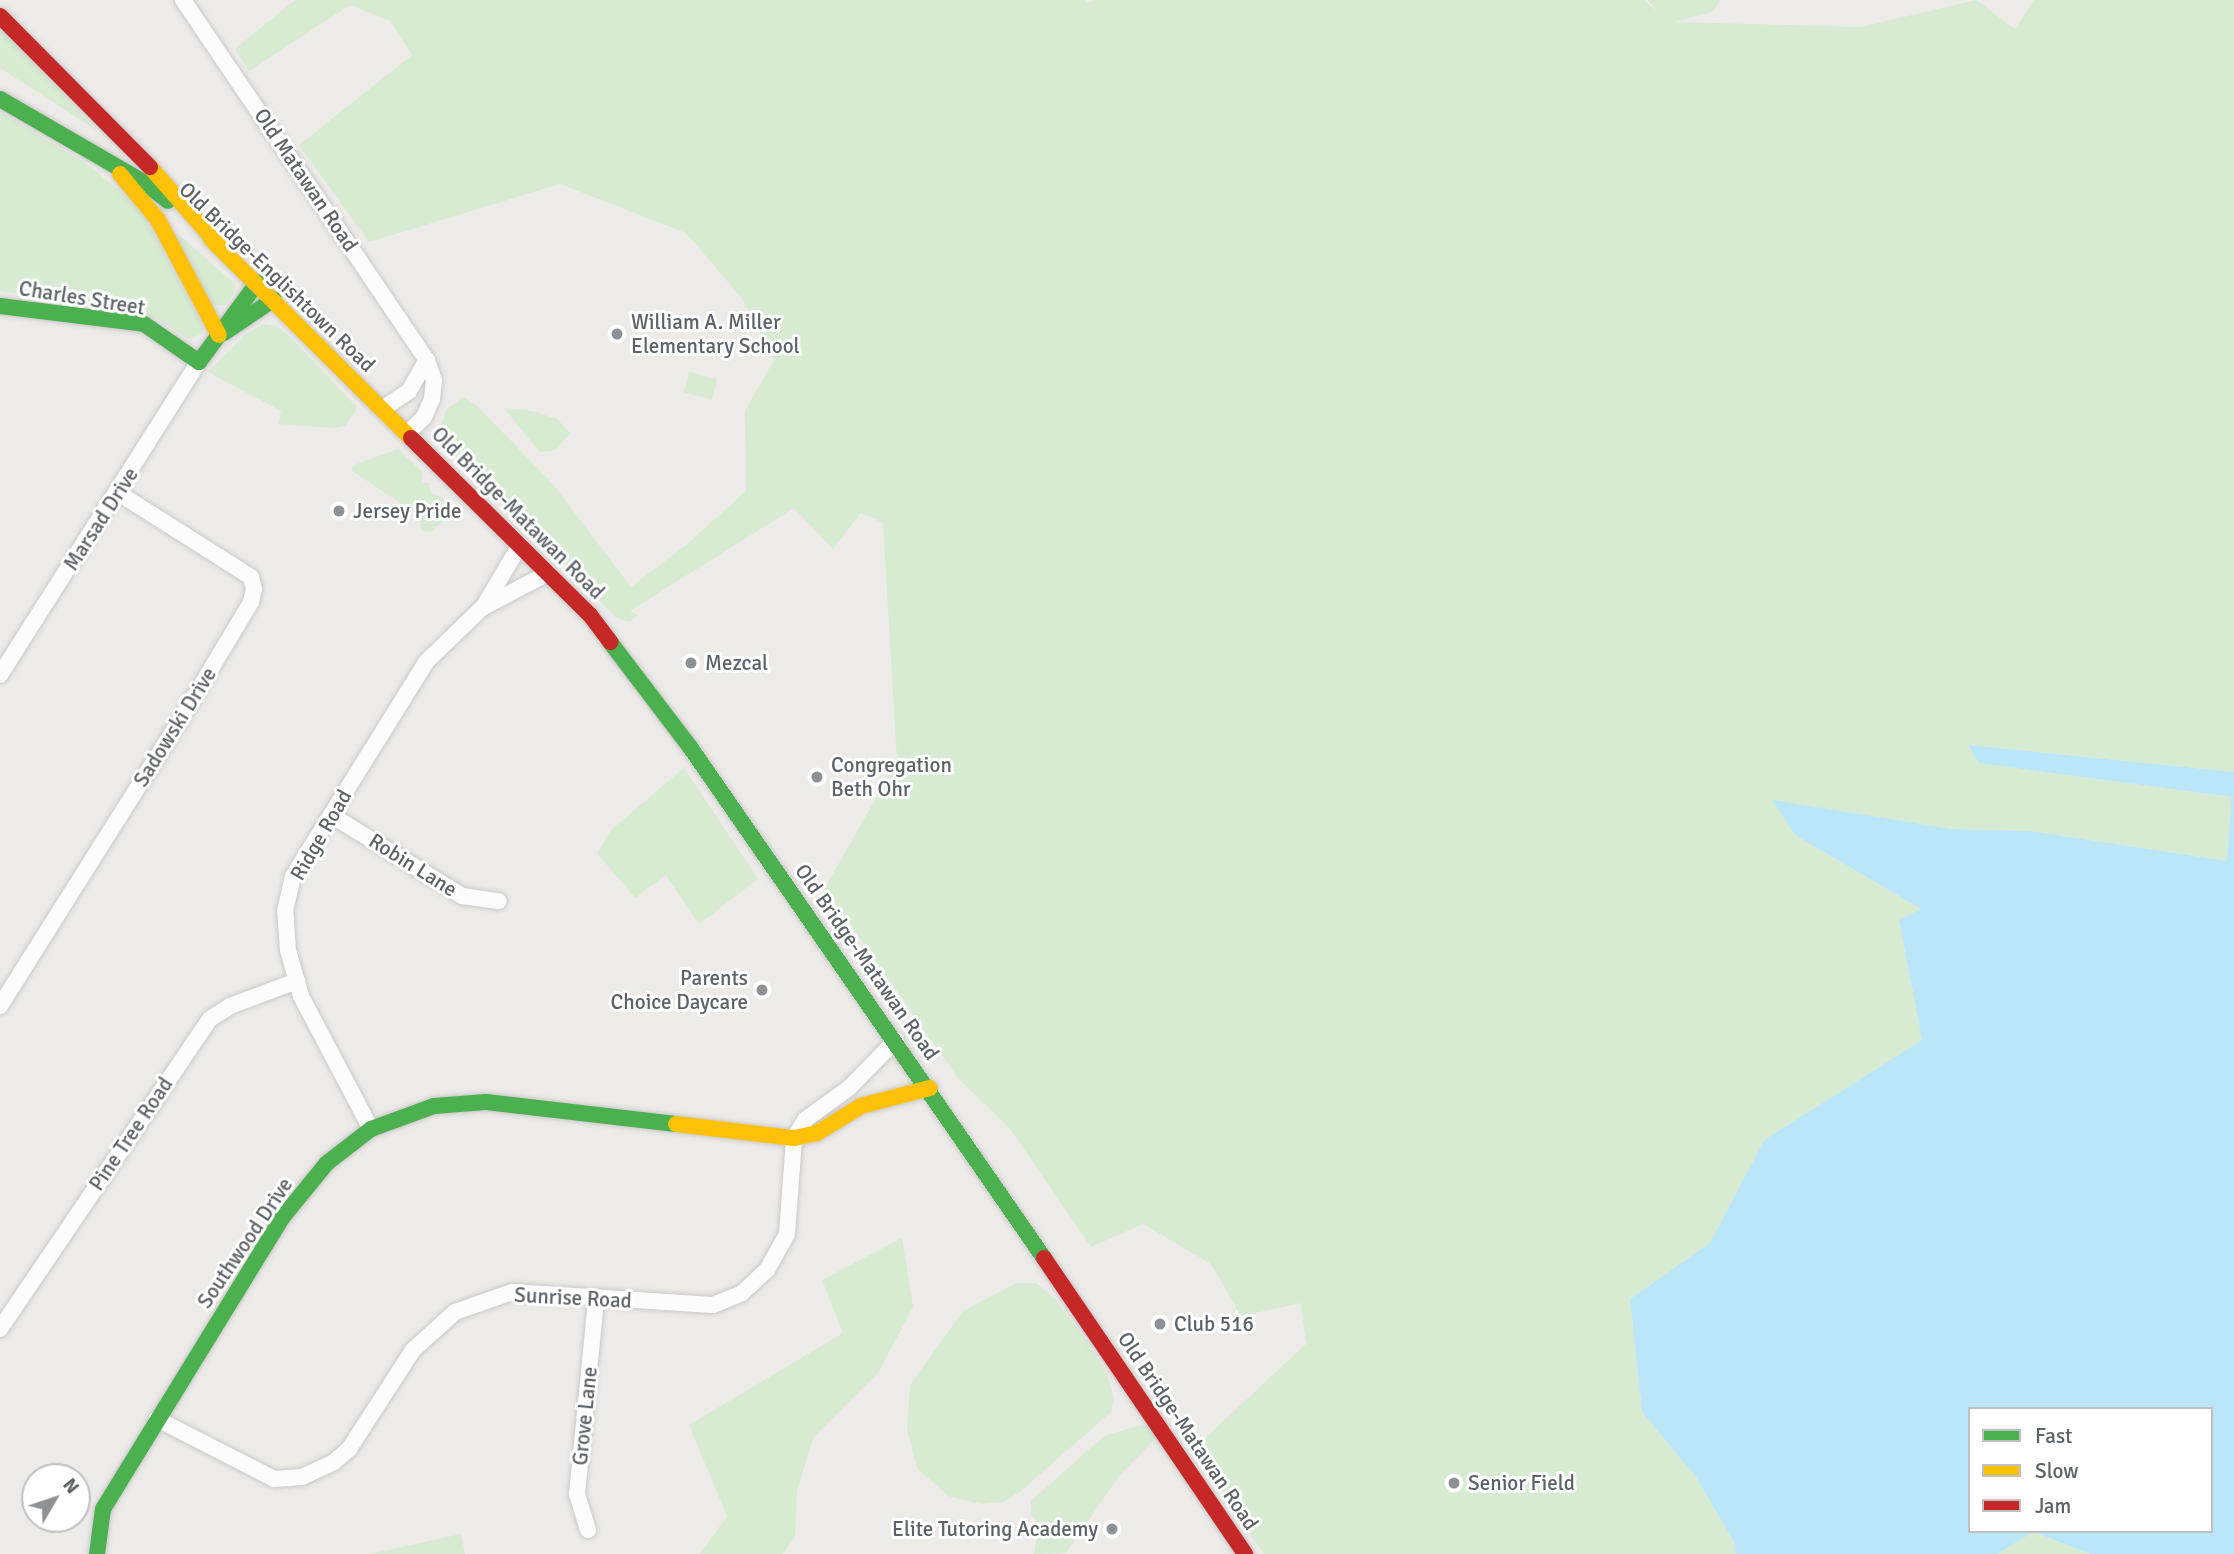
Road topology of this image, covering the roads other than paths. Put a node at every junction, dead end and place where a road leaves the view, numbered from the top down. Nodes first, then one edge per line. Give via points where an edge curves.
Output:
1 (183, 0) edge
2 (0, 16) edge
3 (0, 99) edge
4 (113, 166) junction
5 (221, 248) junction
6 (258, 282) junction
7 (274, 299) junction
8 (0, 306) edge
9 (219, 335) junction
10 (428, 360) junction
11 (199, 362) junction
12 (384, 408) junction
13 (408, 433) junction
14 (118, 493) junction
15 (520, 545) junction
16 (548, 573) junction
17 (482, 608) junction
18 (0, 675) edge
19 (331, 815) junction
20 (499, 901) dead end
21 (297, 981) junction
22 (0, 1006) edge
23 (896, 1040) junction
24 (849, 1088) junction
25 (930, 1088) junction
26 (861, 1106) junction
27 (371, 1129) junction
28 (794, 1138) junction
29 (0, 1297) edge
30 (596, 1299) junction
31 (15, 1304) junction
32 (0, 1329) edge
33 (157, 1419) junction
34 (588, 1530) dead end
35 (97, 1554) edge
36 (1245, 1554) edge

1 - 10 street, Old Matawan Road
2 - 5 main road via 155,172
3 - 4 main road, Old Bridge-Englishtown Road
4 - 5 main road, Old Bridge-Englishtown Road via 145,183
4 - 9 main road via 158,220
5 - 6 main road, Old Bridge-Englishtown Road
6 - 7 main road, Old Bridge-Englishtown Road
6 - 9 main road
7 - 9 main road
7 - 12 main road, Old Bridge-Englishtown Road
8 - 11 main road, Charles Street via 144,324
9 - 11 main road
10 - 12 street via 409,391
10 - 13 street, Old Matawan Road via 434,380 432,400
11 - 14 street, Marsad Drive
12 - 13 main road, Old Bridge-Englishtown Road
13 - 15 main road, Old Bridge-Matawan Road
14 - 18 street, Marsad Drive
14 - 22 street, Sadowski Drive via 251,577 254,589 251,602 179,722
15 - 16 main road, Old Bridge-Matawan Road
15 - 17 street, Ridge Road
16 - 17 street, Ridge Road
16 - 23 main road, Old Bridge-Matawan Road via 590,615 682,736
17 - 19 street, Ridge Road via 426,662
19 - 20 street, Robin Lane via 462,896
19 - 21 street, Ridge Road via 293,876 285,911 288,950
21 - 27 street, Ridge Road via 300,996
21 - 31 street, Pine Tree Road via 230,1006 210,1019
23 - 24 street
23 - 25 main road, Old Bridge-Matawan Road
24 - 26 street
24 - 28 street via 806,1119
25 - 26 main road, Southwood Drive
25 - 36 main road, Old Bridge-Matawan Road
26 - 28 main road, Southwood Drive via 817,1133
27 - 28 main road, Southwood Drive via 434,1106 486,1102
27 - 33 main road, Southwood Drive via 327,1163 282,1218
28 - 30 street, Sunrise Road via 787,1234 767,1270 742,1293 713,1305
29 - 31 street
30 - 33 street, Sunrise Road via 512,1292 455,1312 413,1350 349,1449 302,1477 274,1479
30 - 34 street, Grove Lane via 578,1494
31 - 32 street, Pine Tree Road
33 - 35 main road, Southwood Drive via 103,1509

